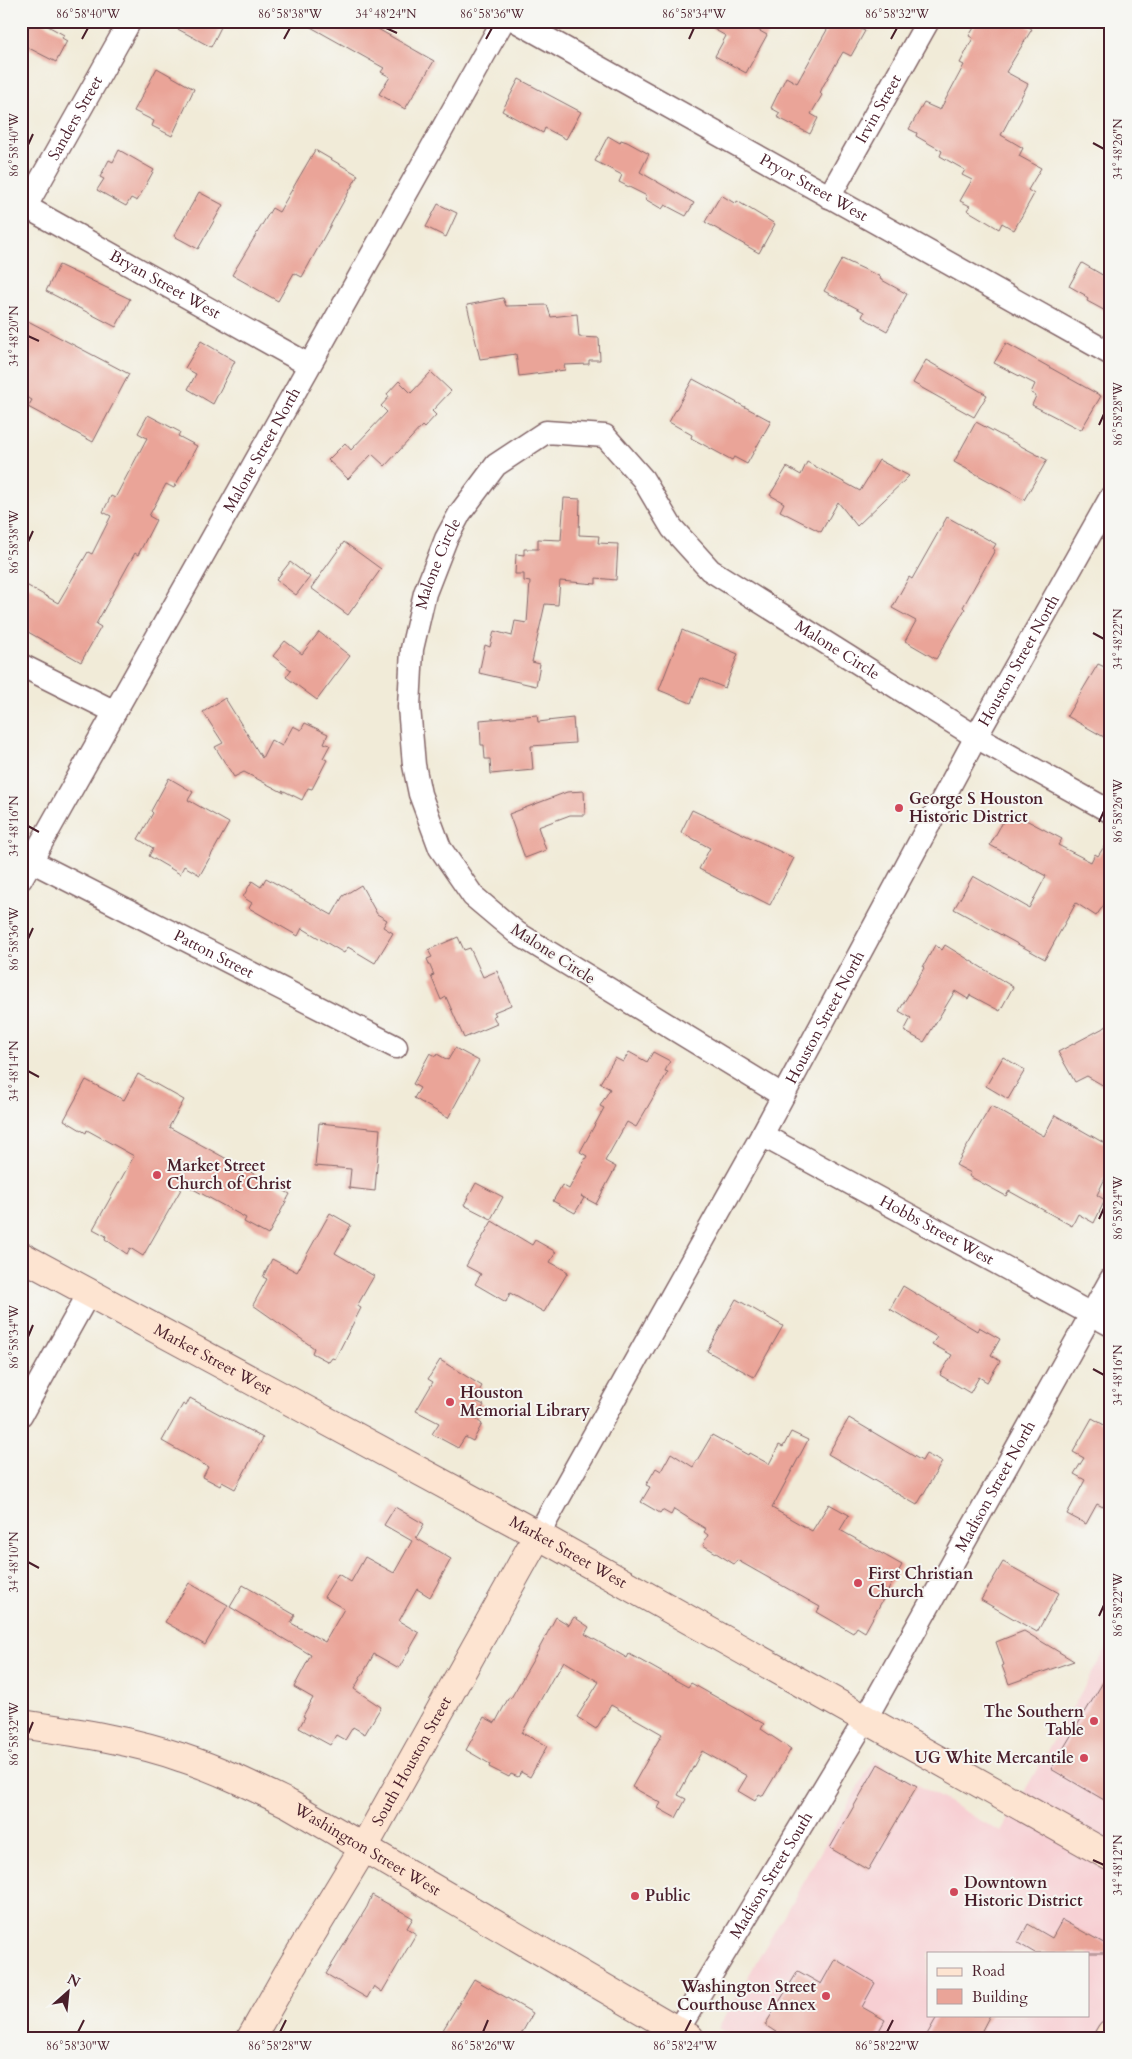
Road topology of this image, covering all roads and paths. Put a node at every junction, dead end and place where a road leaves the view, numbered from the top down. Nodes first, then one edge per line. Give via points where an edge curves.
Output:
1 (130, 21) edge
2 (503, 21) edge
3 (516, 21) edge
4 (928, 21) edge
5 (829, 197) junction
6 (23, 208) edge
7 (1111, 354) edge
8 (309, 365) junction
9 (1111, 497) edge
10 (21, 665) edge
11 (115, 712) junction
12 (976, 737) junction
13 (1111, 812) edge
14 (26, 870) edge
15 (396, 1047) dead end
16 (782, 1095) junction
17 (762, 1135) junction
18 (21, 1256) edge
19 (1111, 1279) edge
20 (89, 1293) junction
21 (1090, 1314) junction
22 (1111, 1325) edge
23 (21, 1414) edge
24 (538, 1536) junction
25 (865, 1720) junction
26 (21, 1724) edge
27 (364, 1848) junction
28 (1111, 1857) edge
29 (1111, 2033) edge
30 (680, 2035) edge
31 (251, 2038) edge
32 (1108, 2038) edge

1 - 6 street, Sanders Street
2 - 8 street, Malone Street North
3 - 5 street, Pryor Street West
4 - 5 street, Irvin Street
5 - 7 street, Pryor Street West
6 - 8 street, Bryan Street West
8 - 11 street, Malone Street North
9 - 12 street, Houston Street North
10 - 11 street
11 - 14 street, Malone Street North
12 - 13 street, Malone Circle
12 - 16 street, Houston Street North
12 - 16 street, Malone Circle via 710,570 672,528 643,479 605,436 546,432 496,465 460,513 423,602 412,649 408,708 420,794 440,848 473,896 517,933
14 - 15 street, Patton Street
16 - 17 street, Houston Street North
17 - 21 street, Hobbs Street West
17 - 24 street, Houston Street North
18 - 20 street, Market Street West
19 - 21 street, Madison Street North
20 - 23 street
20 - 24 street, Market Street West
21 - 22 street, Hobbs Street West
21 - 25 street, Madison Street North
24 - 25 street, Market Street West
24 - 27 street, South Houston Street
25 - 28 street, Market Street West
25 - 30 street, Madison Street South
26 - 27 street, Washington Street West via 125,1742 182,1757 272,1795
27 - 30 street, Washington Street West
27 - 31 street, South Houston Street
29 - 32 street

